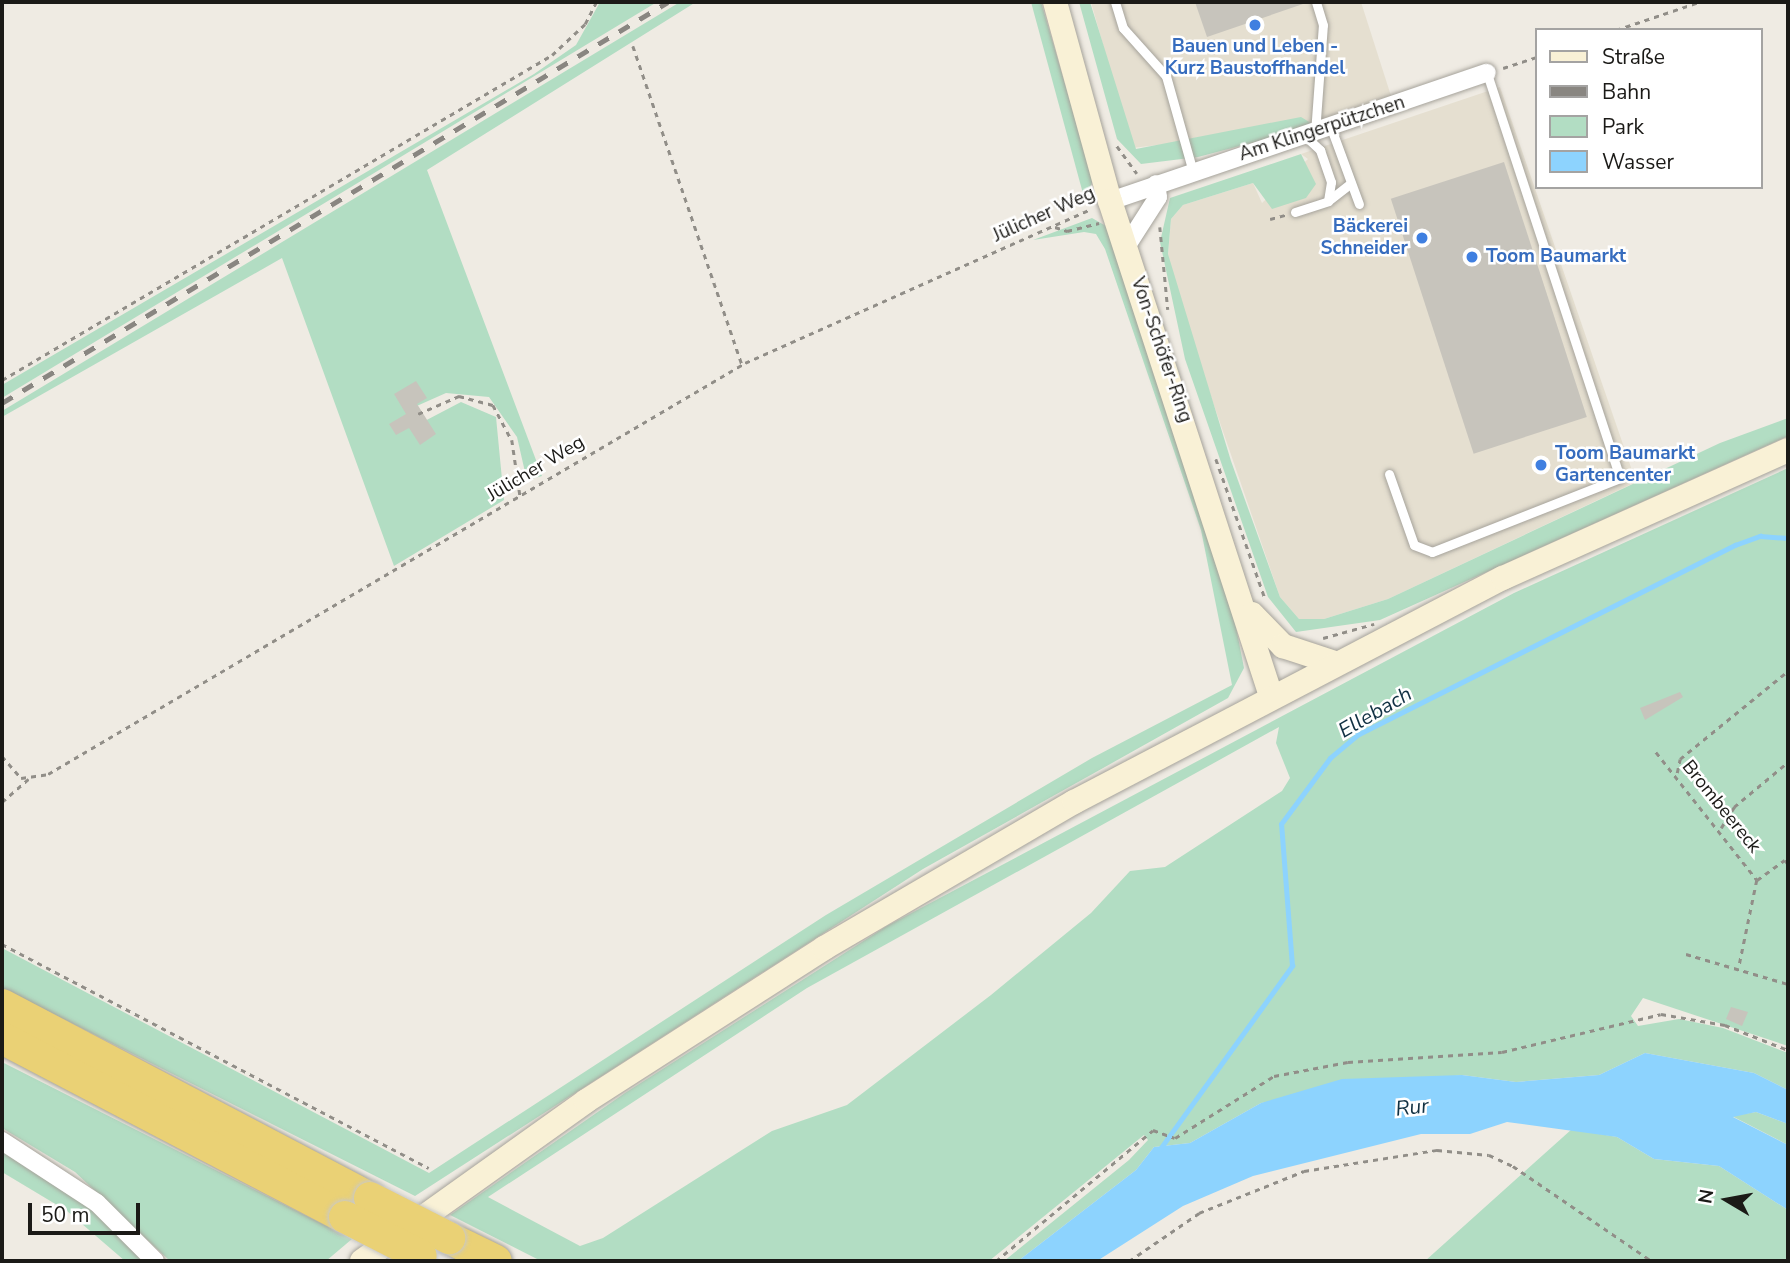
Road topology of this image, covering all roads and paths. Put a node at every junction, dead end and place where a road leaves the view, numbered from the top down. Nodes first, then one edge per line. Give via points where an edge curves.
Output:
1 (596, 2) edge
2 (1055, 2) edge
3 (1115, 2) edge
4 (1316, 2) edge
5 (1699, 2) edge
6 (1622, 28) edge
7 (633, 46) dead end
8 (1534, 58) edge
9 (1487, 74) junction
10 (1112, 132) dead end
11 (1317, 132) junction
12 (1193, 172) junction
13 (1351, 183) junction
14 (1156, 184) junction
15 (1138, 189) junction
16 (1110, 201) junction
17 (1328, 201) junction
18 (1359, 204) dead end
19 (1147, 215) junction
20 (1305, 222) dead end
21 (1126, 247) junction
22 (1170, 317) dead end
23 (742, 364) junction
24 (2, 380) edge
25 (418, 414) dead end
26 (1788, 450) edge
27 (1214, 451) dead end
28 (1388, 474) dead end
29 (520, 495) junction
30 (1256, 605) junction
31 (1383, 638) junction
32 (1314, 639) dead end
33 (1335, 663) junction
34 (1788, 671) edge
35 (1271, 696) junction
36 (1656, 752) dead end
37 (2, 757) edge
38 (1788, 762) edge
39 (1676, 774) junction
40 (28, 779) junction
41 (2, 802) edge
42 (1720, 829) junction
43 (1787, 859) edge
44 (1788, 864) edge
45 (1757, 880) junction
46 (2, 944) edge
47 (1686, 954) dead end
48 (1739, 967) junction
49 (1788, 984) edge
50 (2, 1005) edge
51 (2, 1038) edge
52 (1788, 1050) edge
53 (2, 1141) edge
54 (429, 1168) dead end
55 (434, 1252) edge
56 (155, 1261) edge
57 (362, 1261) edge
58 (496, 1261) edge
59 (996, 1261) edge
60 (1129, 1261) edge
61 (1652, 1261) edge

1 - 24 path via 585,24 552,55
2 - 16 main road, Von-Schöfer-Ring
3 - 12 lane via 1123,28 1166,76
4 - 11 lane via 1323,25
5 - 6 path
7 - 23 path
8 - 9 path
9 - 11 street, Am Klingerpützchen
9 - 28 lane via 1620,478 1432,552 1414,545
10 - 15 path via 1135,166
11 - 12 street, Am Klingerpützchen
11 - 13 lane
11 - 17 lane via 1331,182
12 - 14 street, Am Klingerpützchen
13 - 17 lane
13 - 18 lane
14 - 15 street, Am Klingerpützchen
14 - 19 street via 1158,197
15 - 16 street, Am Klingerpützchen
16 - 21 main road, Von-Schöfer-Ring
16 - 23 path, Jülicher Weg
17 - 20 lane via 1298,211
19 - 21 street
19 - 22 path via 1160,223 1158,261
21 - 30 main road, Von-Schöfer-Ring
23 - 29 path, Jülicher Weg
25 - 29 path via 459,396 493,405 512,440
26 - 31 main road
27 - 30 path
29 - 40 path, Jülicher Weg via 48,774
30 - 33 main road via 1269,638
30 - 35 main road, Von-Schöfer-Ring
31 - 32 path via 1370,620
31 - 33 main road
33 - 35 main road
34 - 39 path via 1680,759
35 - 57 main road via 824,948 586,1101
36 - 39 path, Brombeereck
37 - 40 path
38 - 42 path via 1734,807
39 - 42 path, Brombeereck
40 - 41 path
42 - 45 path, Brombeereck
43 - 44 path
43 - 45 path
45 - 48 path, Brombeereck
46 - 54 path
47 - 48 path
48 - 49 path
50 - 55 highway, bridge via 370,1198
51 - 55 highway, bridge via 345,1217
52 - 59 path via 1725,1025 1661,1014 1502,1052 1348,1062 1274,1076 1170,1139 1158,1131
53 - 56 street via 97,1203
55 - 58 highway
60 - 61 path via 1199,1213 1304,1171 1437,1150 1489,1155 1513,1166

